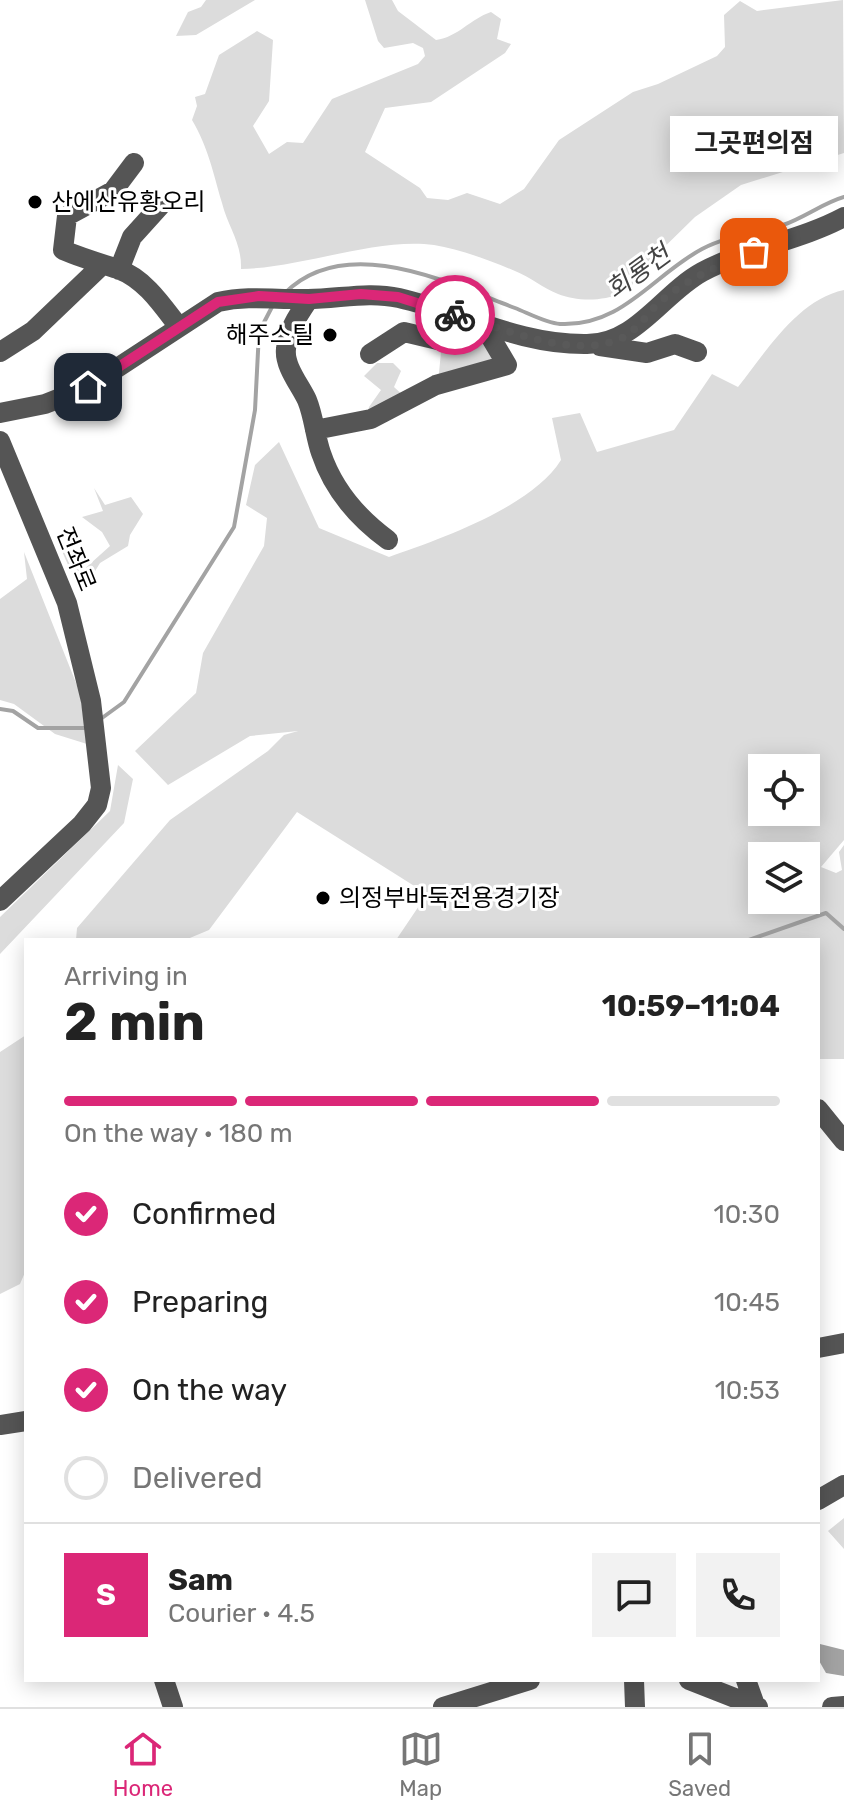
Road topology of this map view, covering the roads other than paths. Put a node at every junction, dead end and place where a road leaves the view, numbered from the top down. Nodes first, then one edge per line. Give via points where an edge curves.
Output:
1 (134, 163) dead end
2 (160, 206) dead end
3 (844, 217) edge
4 (110, 268) junction
5 (309, 299) junction
6 (481, 321) junction
7 (178, 326) junction
8 (589, 345) junction
9 (0, 352) edge
10 (697, 352) dead end
11 (370, 354) dead end
12 (0, 413) edge
13 (315, 430) junction
14 (0, 441) edge
15 (388, 540) dead end
16 (0, 901) edge
17 (820, 1111) edge
18 (844, 1141) edge
19 (844, 1343) edge
20 (820, 1348) edge
21 (24, 1421) edge
22 (0, 1425) edge
23 (844, 1485) edge
24 (820, 1499) edge
25 (165, 1682) edge
26 (522, 1682) edge
27 (634, 1682) edge
28 (694, 1682) edge
29 (747, 1682) edge
30 (470, 1695) edge
31 (756, 1706) edge
32 (844, 1706) edge
33 (173, 1707) edge
34 (443, 1707) edge
35 (635, 1707) edge
36 (832, 1707) edge

1 - 4 street via 113,191 67,216 63,250
2 - 4 street
3 - 8 street via 702,272 622,338
4 - 7 street via 154,294
4 - 9 street
5 - 6 street via 398,297
5 - 7 street via 259,296 218,302
5 - 13 street via 285,351
6 - 8 street via 522,338
6 - 11 street via 442,341 404,332
6 - 13 street via 507,365 436,385 371,419
7 - 12 street via 88,387 45,404
8 - 10 street via 647,353 675,344
13 - 15 street via 322,456 351,507
14 - 16 street, 전좌로 via 67,603 91,701 101,788 97,805 82,824
17 - 18 street
19 - 20 street
21 - 22 street
23 - 24 street
25 - 33 street
26 - 30 street
27 - 35 street
28 - 31 street
29 - 31 street
30 - 34 street
32 - 36 street

